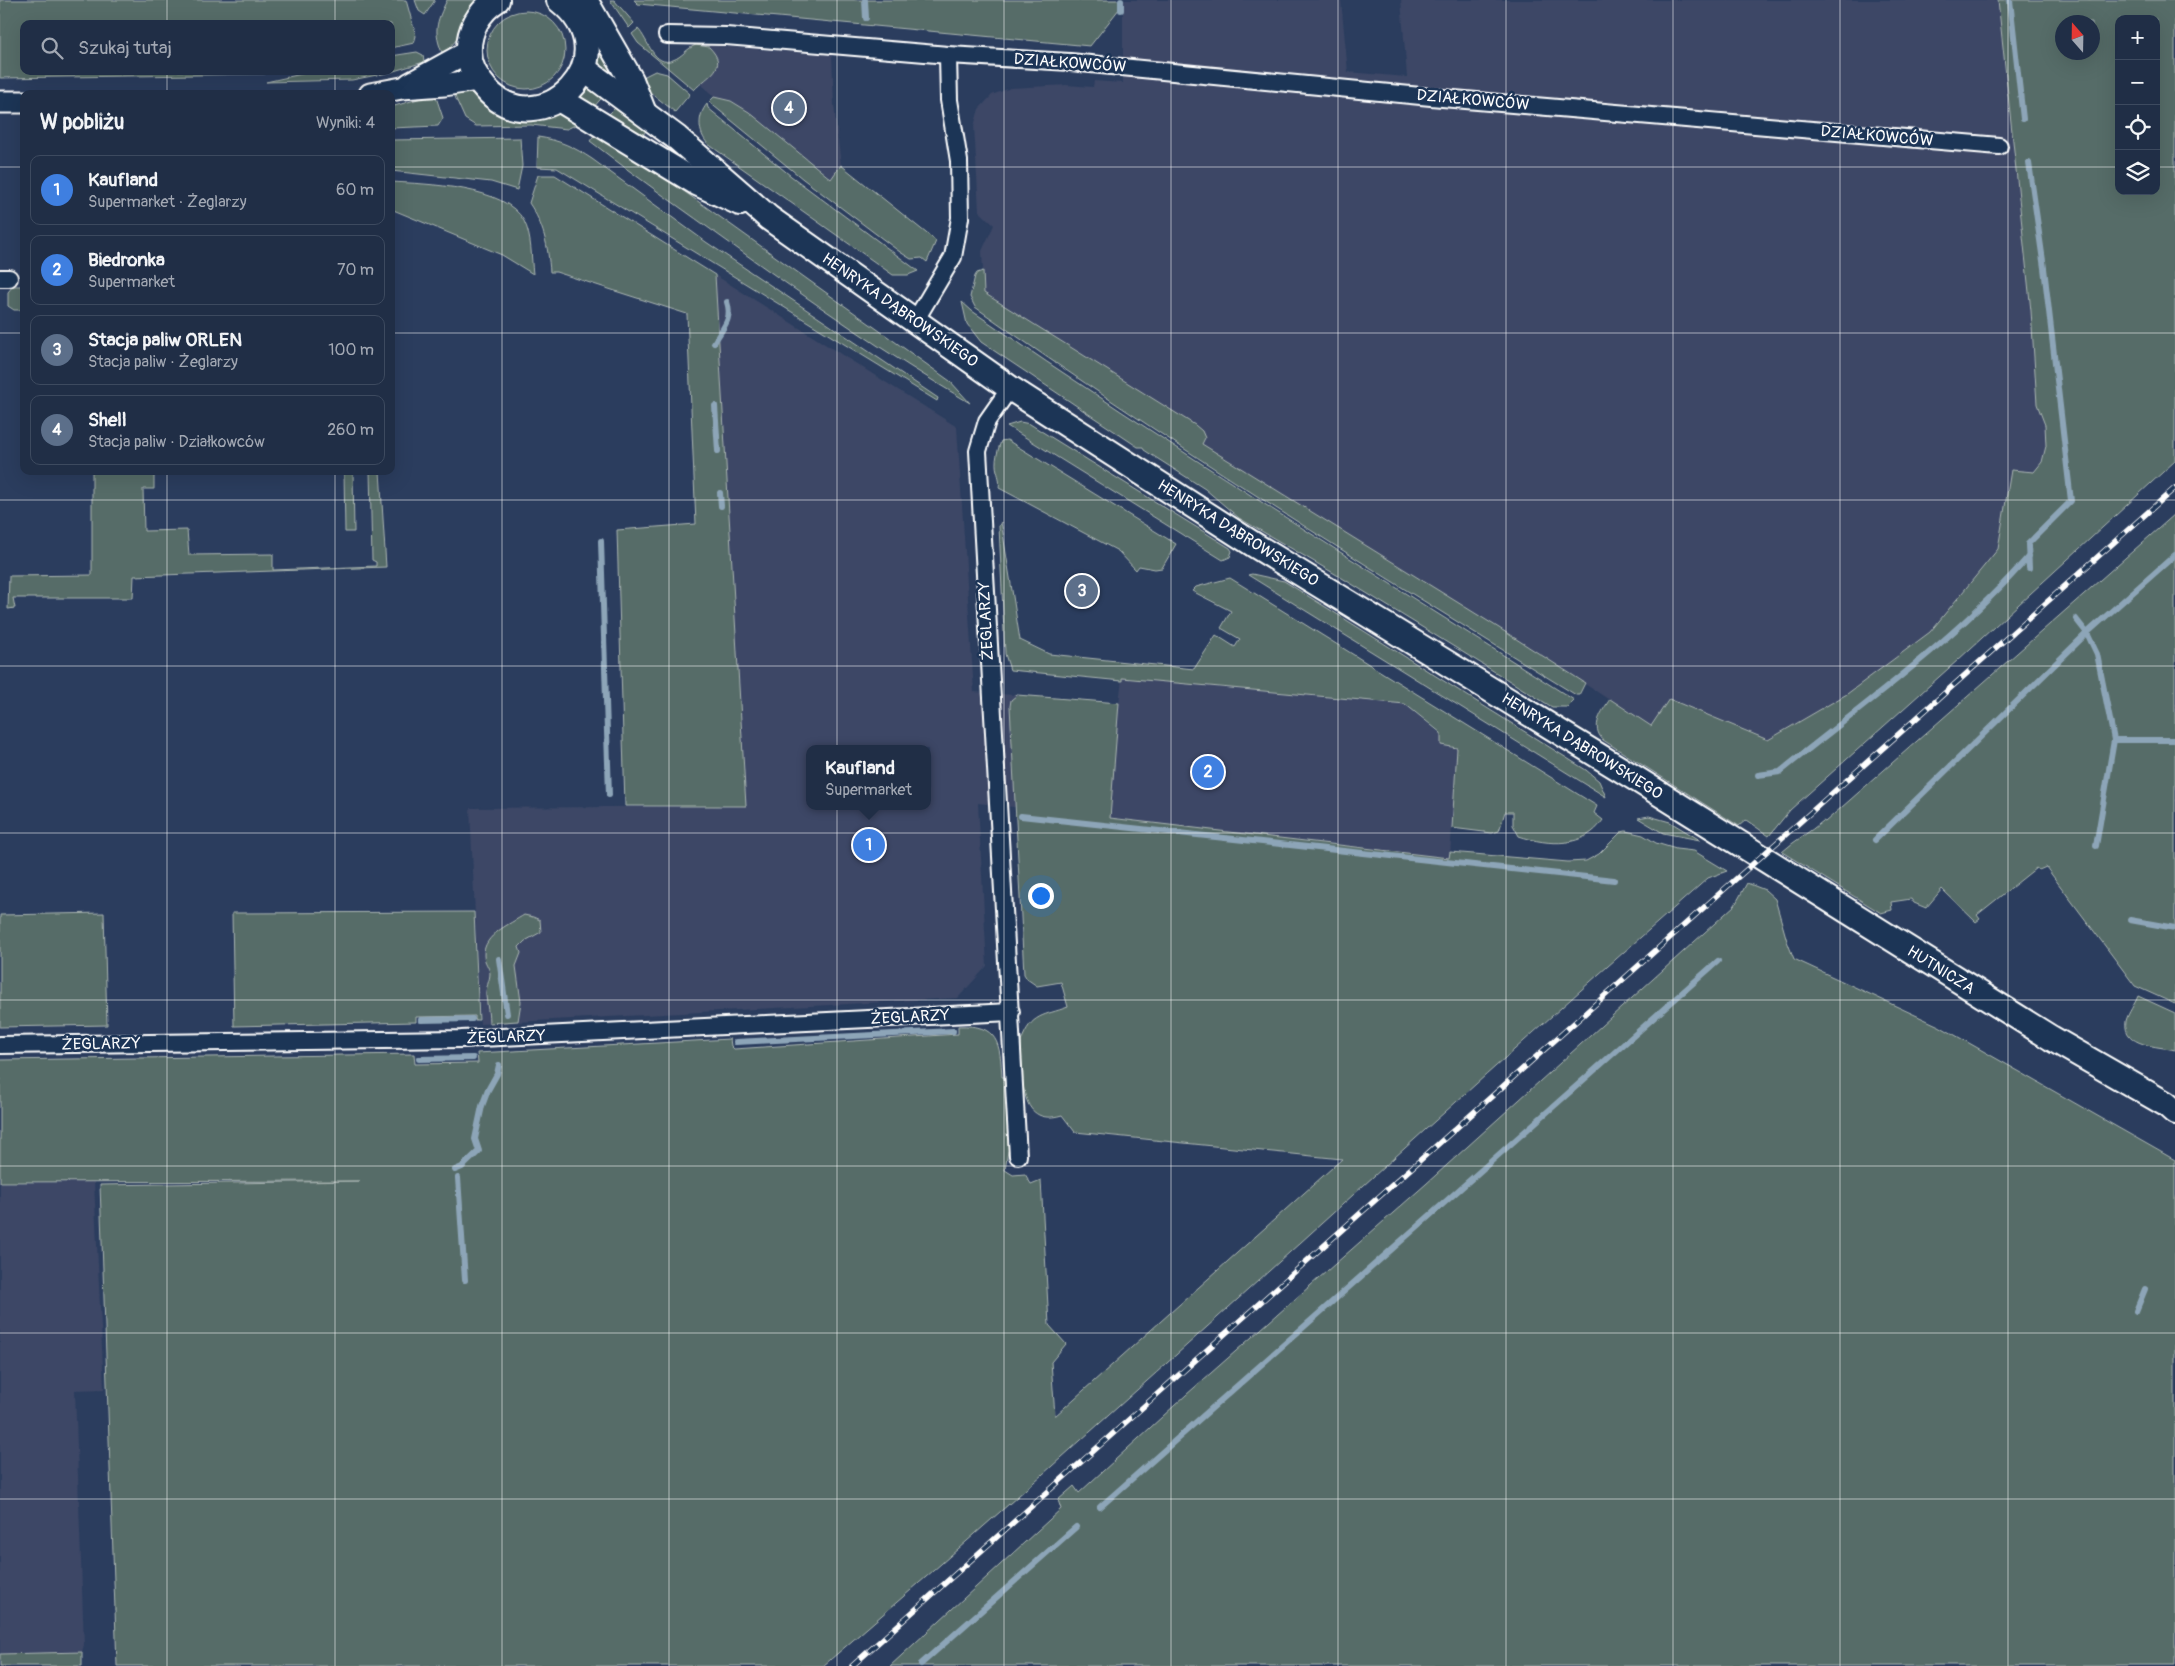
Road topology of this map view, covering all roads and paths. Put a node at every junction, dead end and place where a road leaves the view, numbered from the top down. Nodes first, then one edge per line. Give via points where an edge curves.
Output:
1 (559, 0) edge
2 (585, 0) edge
3 (492, 1) edge
4 (667, 35) dead end
5 (469, 51) junction
6 (948, 55) junction
7 (584, 69) junction
8 (477, 80) junction
9 (402, 88) junction
10 (391, 90) edge
11 (559, 99) junction
12 (0, 102) edge
13 (20, 102) edge
14 (645, 114) junction
15 (1999, 146) dead end
16 (769, 218) junction
17 (915, 321) junction
18 (1010, 388) junction
19 (1719, 831) joint
20 (1010, 1012) junction
21 (0, 1045) edge
22 (2172, 1107) edge
23 (1018, 1156) dead end

1 - 7 main road via 580,22 587,53
2 - 14 main road via 631,80
3 - 5 main road via 474,25
4 - 6 street, DZIAŁKOWCÓW via 726,36
5 - 8 main road
5 - 9 street
6 - 15 street, DZIAŁKOWCÓW via 1070,62
6 - 17 street via 949,100 959,161 960,218 953,257
7 - 11 main road via 570,91
7 - 14 main road, HENRYKA DĄBROWSKIEGO
8 - 9 street
8 - 11 main road via 492,97 514,107 537,108
9 - 10 street
11 - 16 main road, HENRYKA DĄBROWSKIEGO via 697,183
12 - 13 street
14 - 16 main road, HENRYKA DĄBROWSKIEGO
16 - 17 main road, HENRYKA DĄBROWSKIEGO
17 - 18 main road, HENRYKA DĄBROWSKIEGO
18 - 19 main road, HENRYKA DĄBROWSKIEGO via 1256,546
18 - 20 street, ŻEGLARZY via 988,422 978,452
19 - 22 main road, HUTNICZA via 2051,1038
20 - 21 street, ŻEGLARZY via 461,1039
20 - 23 street, ŻEGLARZY

